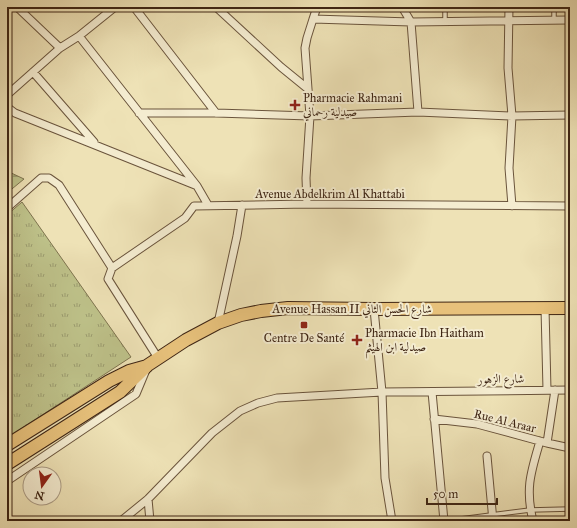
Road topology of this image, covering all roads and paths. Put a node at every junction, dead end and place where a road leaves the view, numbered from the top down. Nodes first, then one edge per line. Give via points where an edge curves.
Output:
1 (17, 7) edge
2 (115, 7) edge
3 (134, 7) edge
4 (216, 7) edge
5 (317, 7) edge
6 (402, 7) edge
7 (445, 7) edge
8 (509, 7) edge
9 (554, 7) edge
10 (313, 18) junction
11 (509, 20) junction
12 (554, 20) junction
13 (570, 20) edge
14 (411, 22) junction
15 (445, 22) junction
16 (79, 36) junction
17 (60, 48) junction
18 (33, 72) junction
19 (308, 89) junction
20 (7, 95) edge
21 (7, 107) edge
22 (418, 112) junction
23 (139, 113) junction
24 (216, 113) junction
25 (570, 115) edge
26 (310, 116) junction
27 (512, 116) junction
28 (95, 144) junction
29 (197, 186) junction
30 (307, 204) junction
31 (208, 205) junction
32 (242, 205) junction
33 (512, 206) junction
34 (570, 206) edge
35 (7, 208) edge
36 (112, 268) junction
37 (545, 308) junction
38 (570, 308) edge
39 (374, 309) junction
40 (218, 323) junction
41 (158, 358) junction
42 (148, 365) junction
43 (547, 390) junction
44 (555, 390) junction
45 (570, 390) edge
46 (382, 392) junction
47 (432, 392) junction
48 (434, 418) junction
49 (543, 442) junction
50 (7, 445) edge
51 (570, 448) edge
52 (487, 456) dead end
53 (7, 464) edge
54 (7, 481) edge
55 (148, 499) junction
56 (570, 509) edge
57 (530, 510) junction
58 (493, 518) edge
59 (121, 521) edge
60 (150, 521) edge
61 (392, 521) edge
62 (444, 521) edge
63 (533, 521) edge

1 - 17 street
2 - 16 street
3 - 24 street
4 - 19 street
5 - 10 street
6 - 14 street
7 - 15 lane
8 - 11 street
9 - 12 lane
10 - 14 street
10 - 19 street via 305,48
11 - 12 street
11 - 15 street
11 - 27 street via 508,68
12 - 13 street
14 - 15 street
14 - 22 street
16 - 17 street
16 - 23 street
17 - 18 street
18 - 20 street
18 - 28 street
19 - 26 street
21 - 28 street via 15,113
22 - 26 street
22 - 27 street
23 - 24 street
23 - 29 street
24 - 26 street
25 - 27 street
26 - 30 street
27 - 33 street via 509,168
28 - 29 street
29 - 31 street
30 - 32 street, Avenue Abdelkrim Al Khattabi
30 - 33 street, Avenue Abdelkrim Al Khattabi
31 - 32 street, Avenue Abdelkrim Al Khattabi
31 - 36 street, Avenue Abdelkrim Al Khattabi via 194,206 185,218
32 - 40 street
33 - 34 street, Avenue Abdelkrim Al Khattabi
35 - 36 street via 41,178 50,178 59,185
36 - 41 street via 108,278
37 - 38 main road, Avenue Hassan II شارع الحسن الثاني
37 - 39 main road, Avenue Hassan II شارع الحسن الثاني
37 - 43 street
39 - 40 main road, Avenue Hassan II شارع الحسن الثاني via 288,308 241,315
39 - 46 street
40 - 41 main road, Avenue Hassan II شارع الحسن الثاني
41 - 42 main road, Avenue Hassan II شارع الحسن الثاني
42 - 50 main road, Avenue Hassan II شارع الحسن الثاني via 109,381
42 - 53 main road, Avenue Hassan II شارع الحسن الثاني via 120,392
42 - 54 street via 136,394
43 - 44 street, شارع الزهور
43 - 47 street, شارع الزهور
44 - 45 street, شارع الزهور
44 - 49 street
46 - 47 street, شارع الزهور
46 - 55 street, شارع الزهور via 277,398 240,411 212,433
46 - 61 street via 385,478
47 - 48 street
48 - 49 street, Rue Al Araar via 477,424
48 - 62 street
49 - 51 street, Rue Al Araar
49 - 57 street via 528,490
52 - 58 street
55 - 59 street, شارع الزهور
55 - 60 street
56 - 57 lane
57 - 58 lane
57 - 63 street
58 - 62 lane

